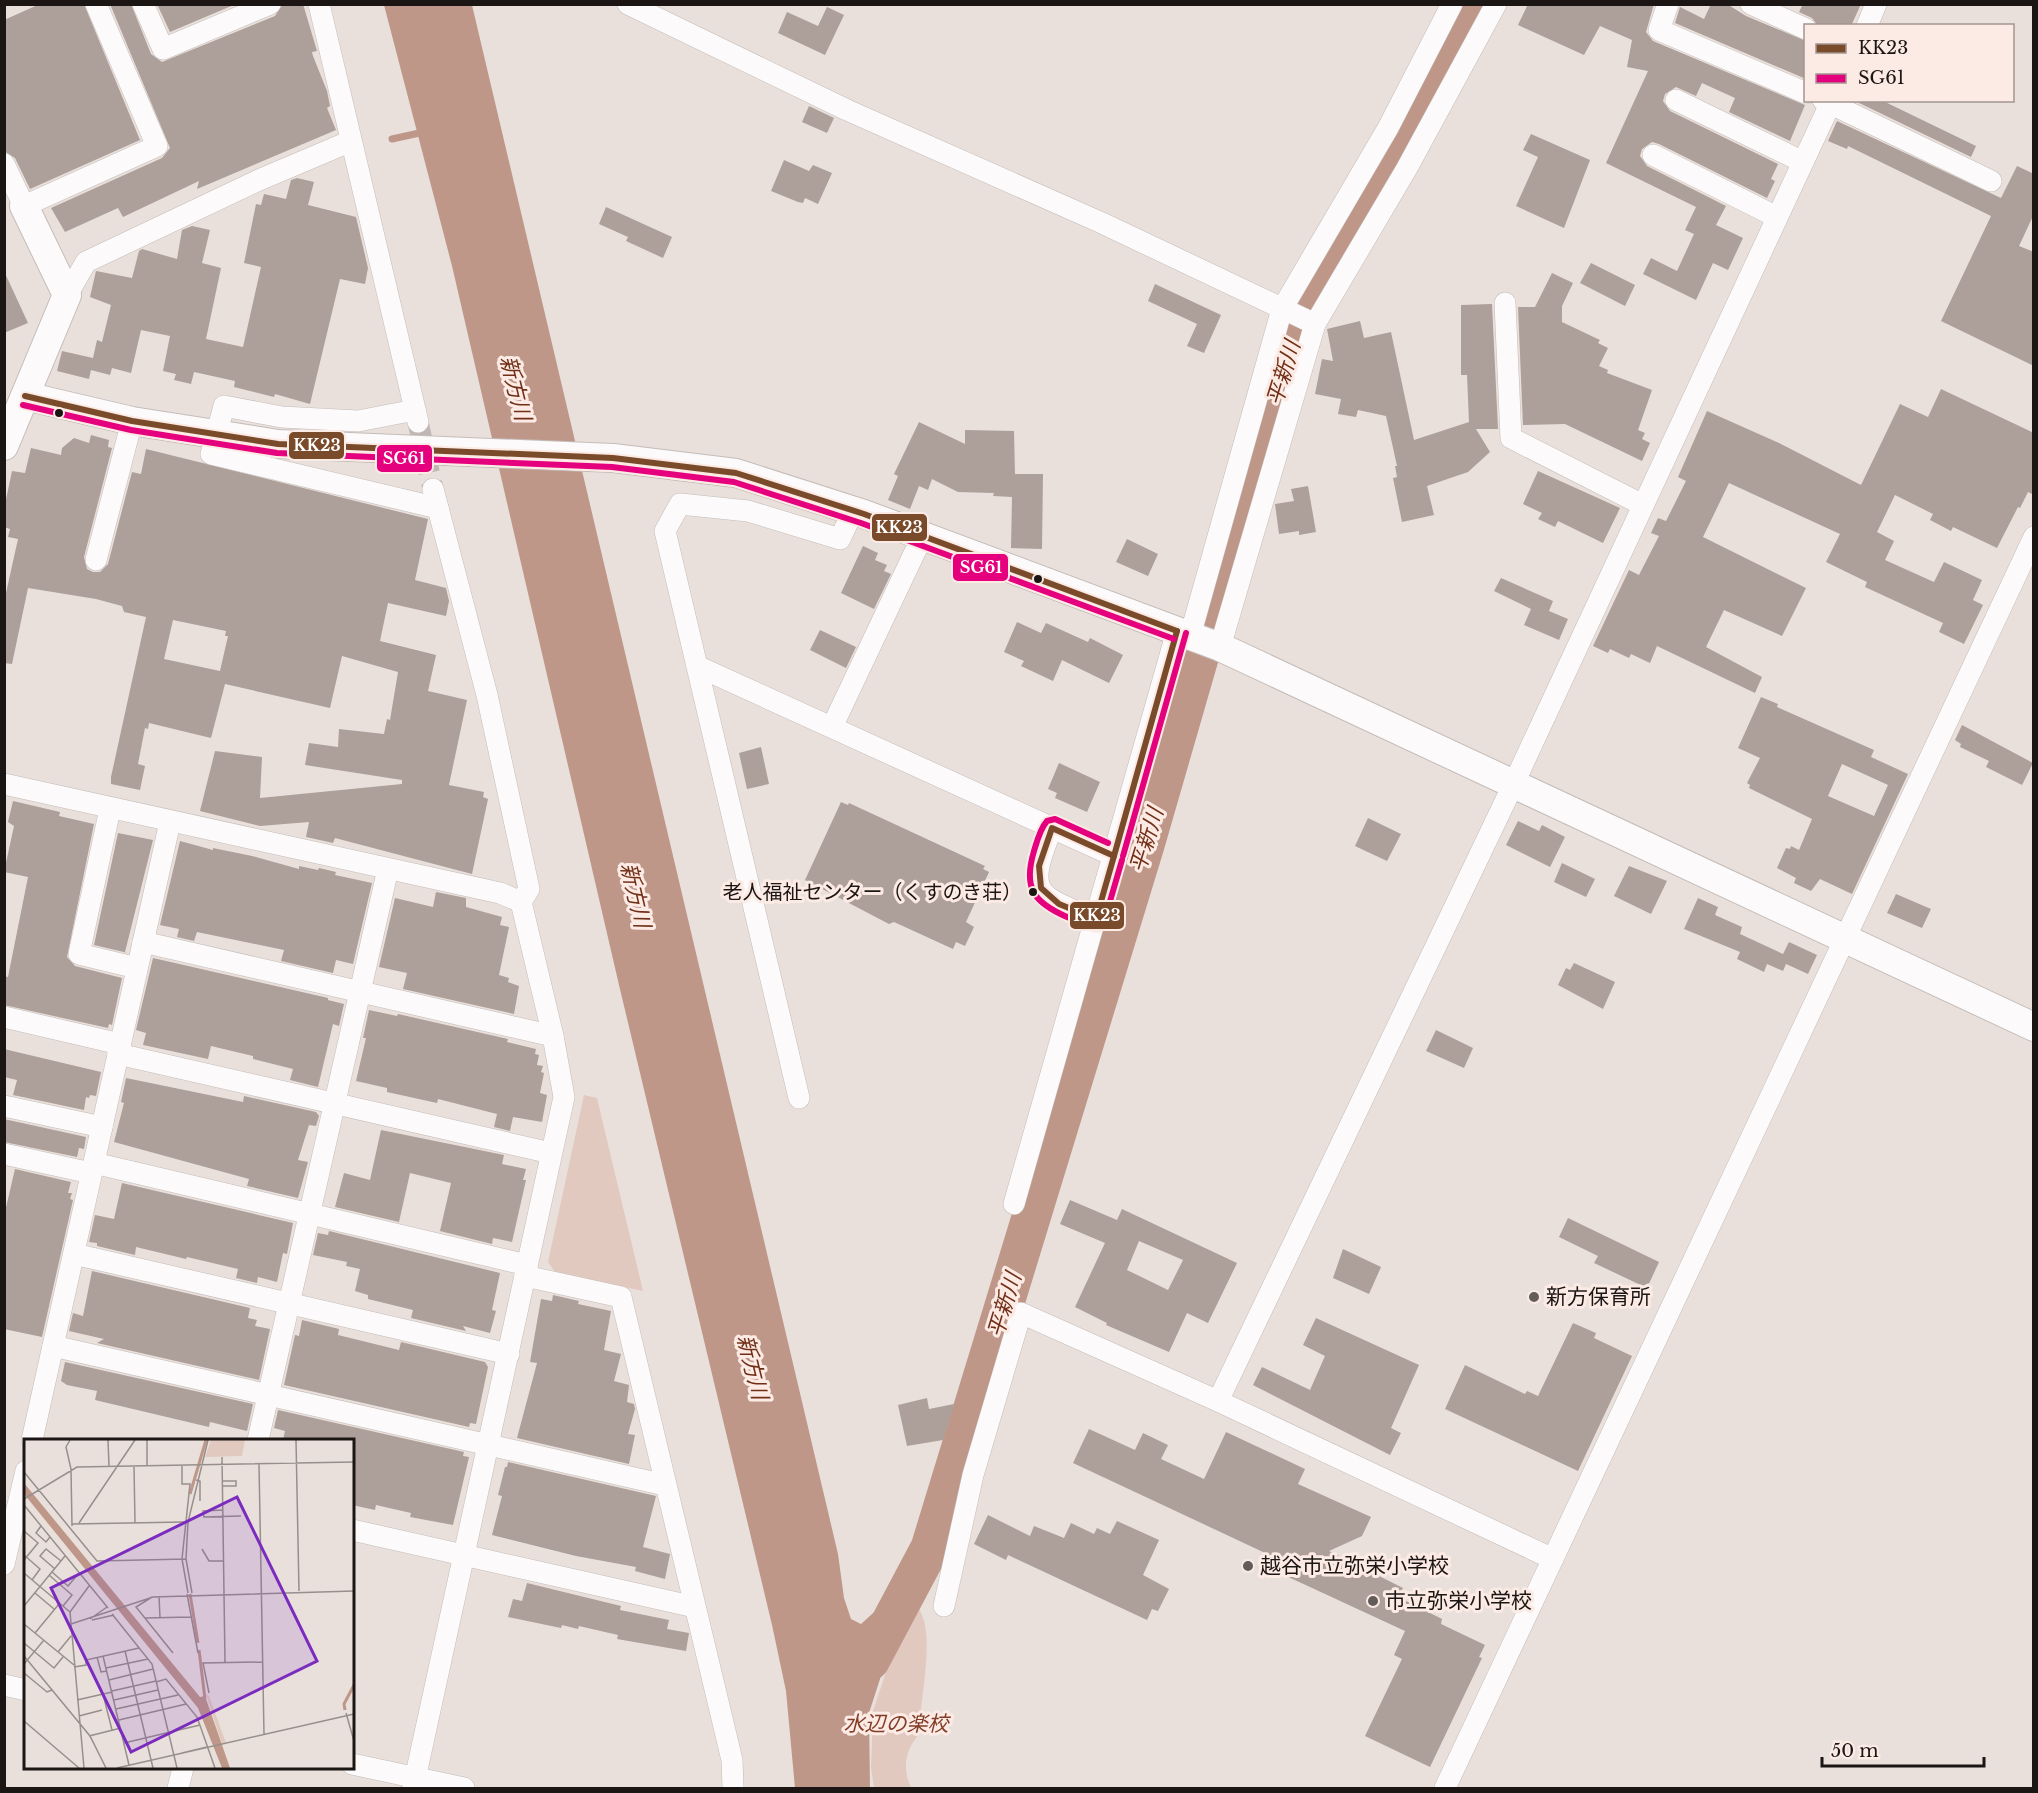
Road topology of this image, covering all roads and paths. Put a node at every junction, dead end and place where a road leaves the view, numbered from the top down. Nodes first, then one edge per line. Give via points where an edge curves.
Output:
1 (96, 4) edge
2 (143, 4) edge
3 (270, 4) edge
4 (319, 4) edge
5 (628, 4) edge
6 (1452, 4) edge
7 (1496, 4) edge
8 (1668, 4) edge
9 (1751, 4) edge
10 (1876, 4) edge
11 (1868, 24) edge
12 (1804, 28) edge
13 (1804, 92) edge
14 (1676, 100) dead end
15 (1828, 102) edge
16 (351, 141) junction
17 (1653, 155) dead end
18 (1803, 162) junction
19 (5, 169) edge
20 (1991, 182) dead end
21 (24, 206) junction
22 (1777, 217) junction
23 (68, 295) junction
24 (1505, 303) dead end
25 (1282, 309) junction
26 (1315, 324) junction
27 (25, 396) junction
28 (132, 421) junction
29 (215, 436) junction
30 (4, 446) edge
31 (1643, 505) junction
32 (853, 511) junction
33 (922, 537) junction
34 (2034, 537) edge
35 (96, 560) dead end
36 (1184, 634) junction
37 (1220, 647) junction
38 (697, 666) junction
39 (832, 727) junction
40 (1514, 783) junction
41 (4, 784) edge
42 (110, 808) junction
43 (170, 822) junction
44 (1052, 828) junction
45 (1114, 856) junction
46 (388, 869) junction
47 (520, 902) junction
48 (1096, 919) junction
49 (1846, 939) junction
50 (143, 942) junction
51 (137, 968) junction
52 (361, 993) junction
53 (4, 1017) edge
54 (2034, 1027) edge
55 (553, 1036) junction
56 (119, 1049) junction
57 (799, 1098) dead end
58 (334, 1104) junction
59 (4, 1106) edge
60 (102, 1127) junction
61 (551, 1153) junction
62 (5, 1155) edge
63 (93, 1168) junction
64 (1014, 1204) dead end
65 (309, 1215) junction
66 (74, 1254) junction
67 (526, 1270) junction
68 (288, 1303) junction
69 (53, 1346) junction
70 (508, 1354) junction
71 (268, 1395) junction
72 (1218, 1401) junction
73 (32, 1439) edge
74 (258, 1439) edge
75 (488, 1446) junction
76 (24, 1478) edge
77 (665, 1485) junction
78 (354, 1530) edge
79 (8, 1535) edge
80 (463, 1555) junction
81 (1553, 1559) junction
82 (4, 1564) edge
83 (944, 1606) dead end
84 (695, 1607) junction
85 (4, 1685) edge
86 (24, 1690) edge
87 (354, 1765) edge
88 (183, 1769) edge
89 (414, 1783) edge
90 (178, 1788) edge
91 (464, 1788) edge
92 (733, 1788) edge
93 (1445, 1788) edge

1 - 21 street via 157,146
2 - 3 street via 163,49
4 - 16 street
5 - 25 street via 847,110 1102,223
6 - 25 street via 1388,128
7 - 26 street via 1407,168
8 - 13 street via 1659,30
9 - 12 street
10 - 11 street
14 - 18 street
15 - 18 street
15 - 20 street
16 - 23 street via 86,262
16 - 29 street via 416,416 358,421 282,417 224,406
17 - 22 street
18 - 22 street
19 - 21 street
21 - 23 street
22 - 31 street
23 - 27 street
24 - 31 street via 1512,438
25 - 26 street
25 - 36 street
26 - 37 street
27 - 28 street
27 - 30 street
28 - 29 street
28 - 35 street
29 - 32 street via 278,444 613,458 736,473
29 - 47 street via 211,454 436,498 487,695 529,889
31 - 40 street
32 - 33 street
32 - 38 street via 840,539 748,510 680,504 665,531
33 - 36 street
33 - 39 street
34 - 49 street
36 - 37 street
36 - 45 street
37 - 40 street
38 - 39 street
38 - 57 street
39 - 44 street
40 - 49 street
40 - 72 street
41 - 42 street
42 - 43 street
42 - 51 street via 79,954
43 - 46 street
43 - 50 street
44 - 45 street
44 - 48 street via 1037,865 1039,887 1057,903
45 - 48 street
46 - 47 street via 500,893
46 - 52 street
47 - 55 street
48 - 64 street
49 - 54 street
49 - 81 street
50 - 51 street
50 - 52 street
51 - 56 street
52 - 55 street
52 - 58 street
53 - 56 street
55 - 61 street via 564,1097
56 - 58 street
56 - 60 street
58 - 61 street
58 - 65 street
59 - 60 street
60 - 63 street
61 - 67 street
62 - 63 street
63 - 65 street
63 - 66 street
65 - 67 street
65 - 68 street
66 - 68 street
66 - 69 street
67 - 70 street
67 - 77 street via 621,1297
68 - 70 street
68 - 71 street
69 - 71 street
69 - 73 street
70 - 75 street
71 - 74 street
71 - 75 street
72 - 81 street
72 - 83 street via 1022,1313 973,1475
75 - 77 street
75 - 80 street
76 - 79 street
77 - 84 street
78 - 80 street
79 - 82 street
80 - 84 street
80 - 89 street
81 - 93 street
84 - 92 street via 732,1760
85 - 86 street
87 - 89 street
88 - 90 street
89 - 91 street

